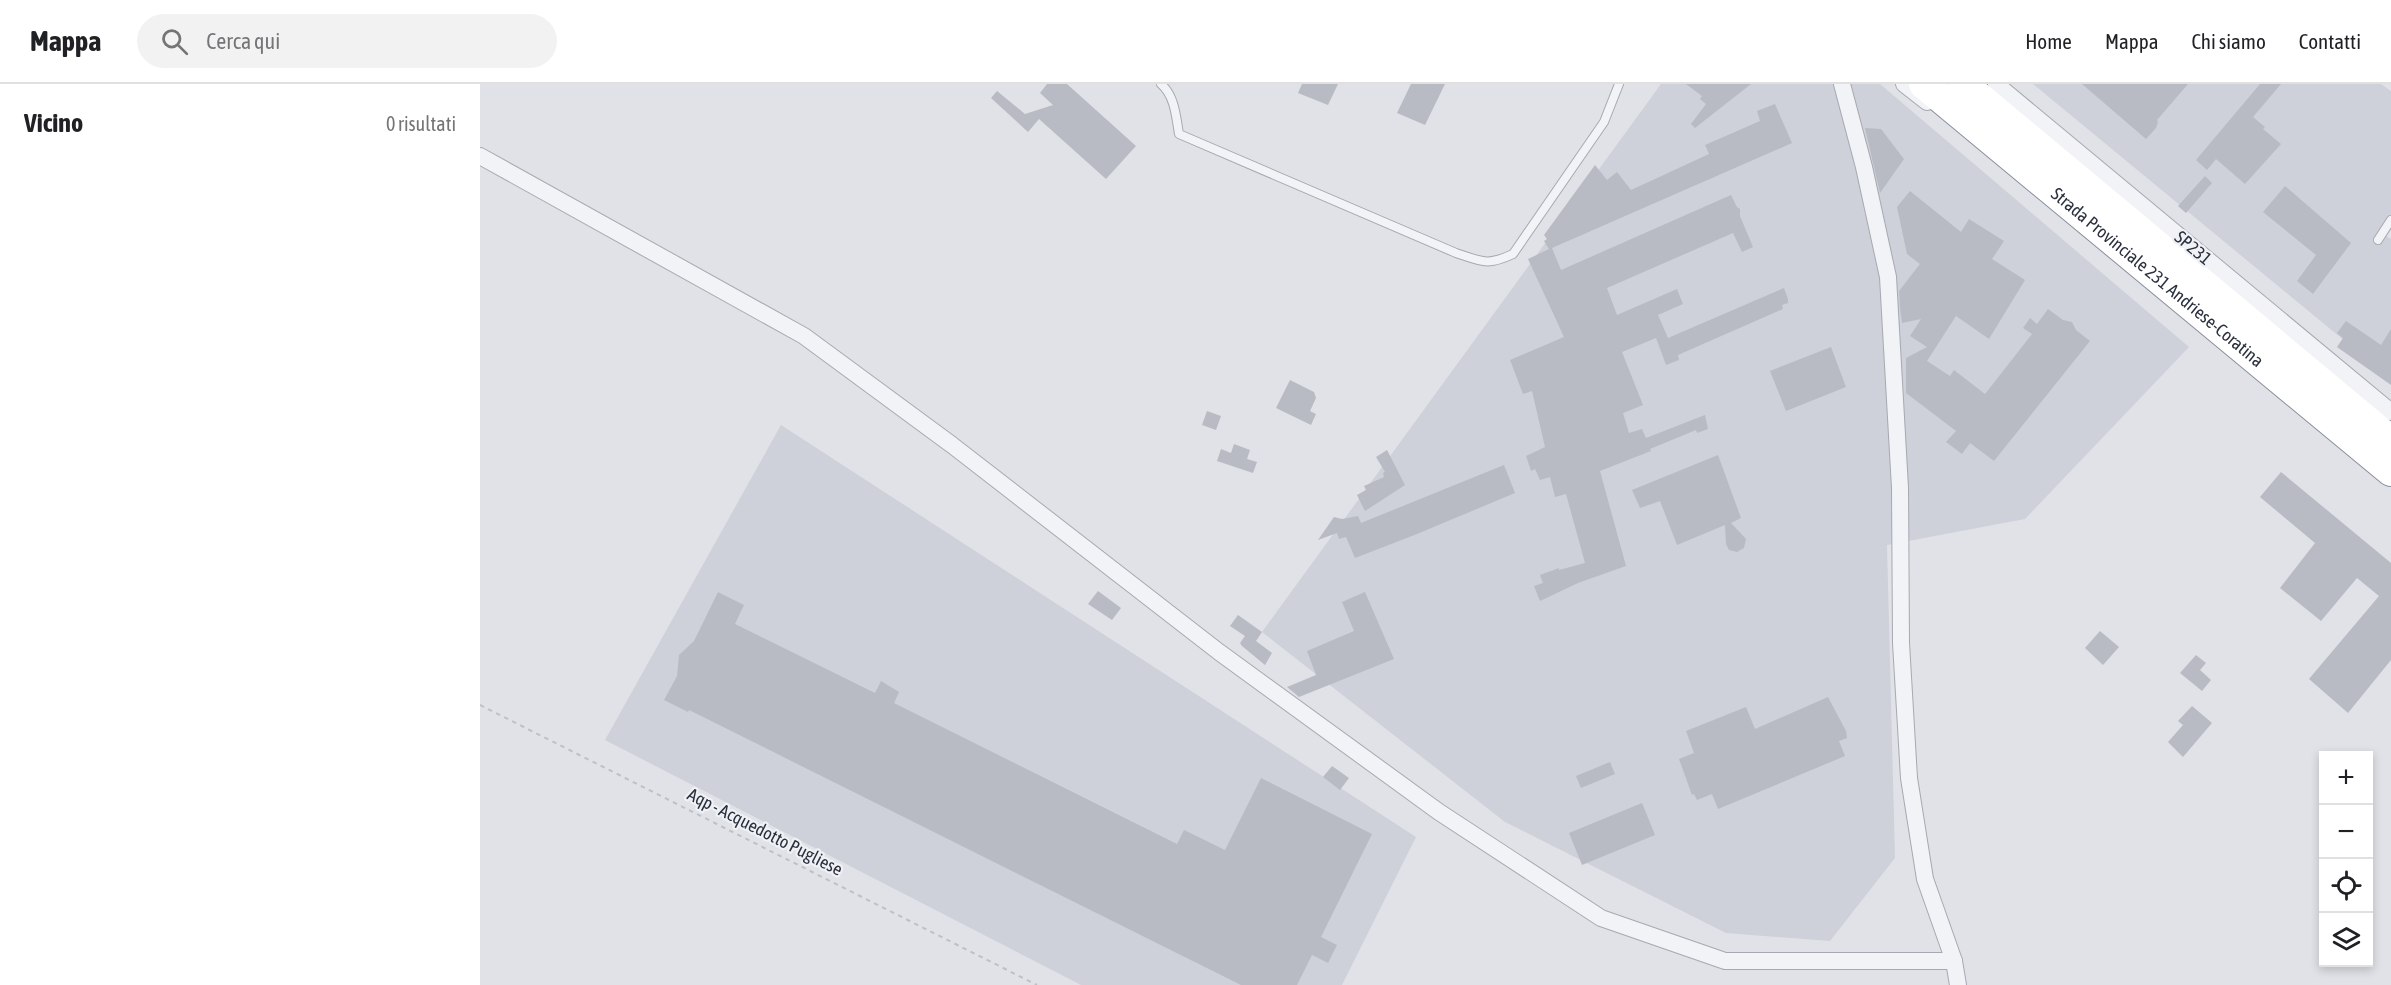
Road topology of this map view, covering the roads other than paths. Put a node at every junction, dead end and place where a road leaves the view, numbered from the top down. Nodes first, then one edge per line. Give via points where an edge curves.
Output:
1 (1161, 84) edge
2 (1619, 84) edge
3 (1842, 84) edge
4 (1904, 84) edge
5 (1924, 84) edge
6 (1963, 84) edge
7 (1996, 84) edge
8 (480, 156) edge
9 (2391, 220) edge
10 (2378, 240) dead end
11 (2391, 412) edge
12 (2391, 441) edge
13 (2391, 471) edge
14 (2391, 486) edge
15 (1954, 962) junction
16 (1958, 985) edge

1 - 2 lane via 1175,109 1179,134 1456,254 1494,262 1513,254 1604,122
3 - 15 street via 1888,277 1900,488 1901,644 1909,778 1925,879
4 - 14 street
5 - 13 highway, Strada Provinciale 231 Andriese-Coratina
6 - 12 highway, Strada Provinciale 231 Andriese-Coratina / SP231
7 - 11 street, SP231
8 - 15 street via 804,336 1248,673 1439,812 1601,918 1725,962
9 - 10 lane
15 - 16 street

